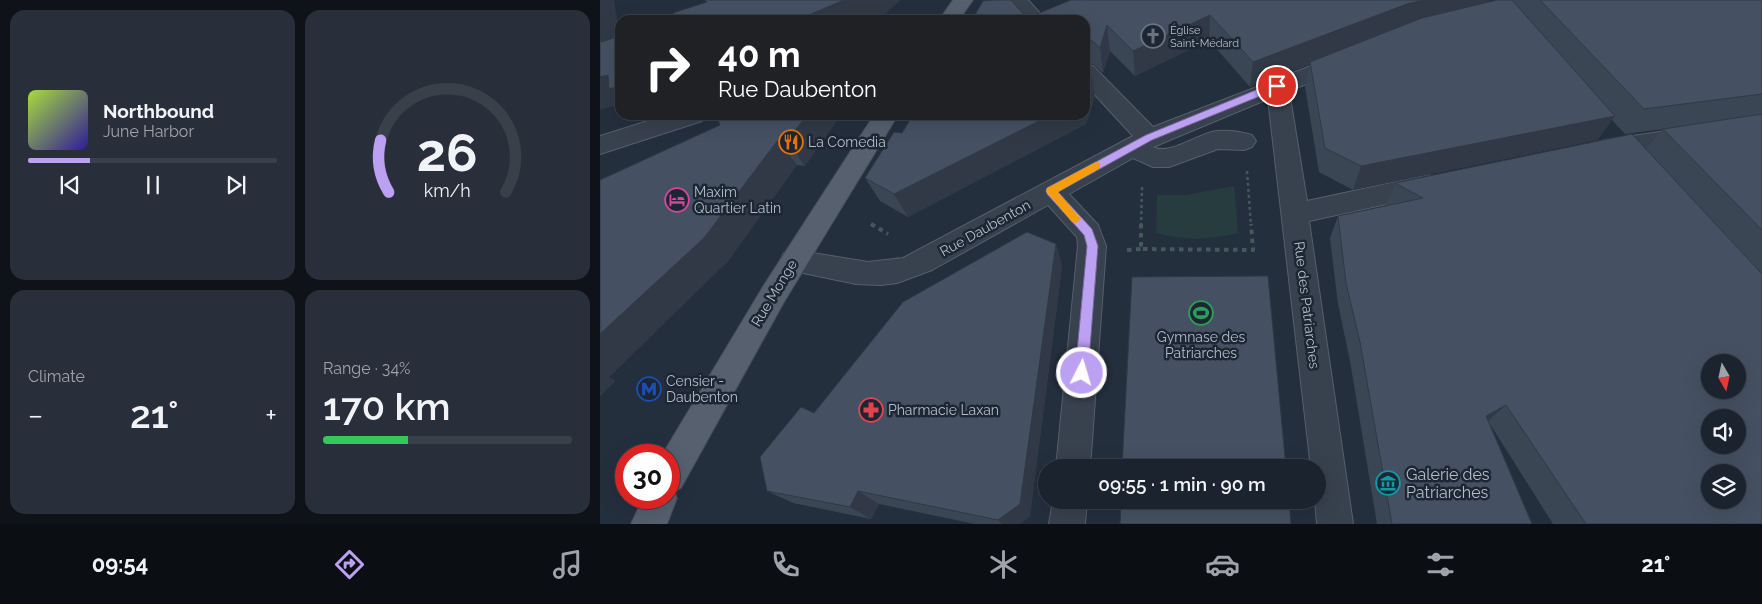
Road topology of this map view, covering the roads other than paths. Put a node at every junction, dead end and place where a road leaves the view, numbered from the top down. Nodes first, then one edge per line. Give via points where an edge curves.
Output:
1 (963, 0) edge
2 (1016, 0) edge
3 (952, 15) edge
4 (1031, 15) edge
5 (1362, 53) edge
6 (1090, 77) edge
7 (1277, 86) junction
8 (678, 120) edge
9 (883, 120) edge
10 (1599, 124) edge
11 (1762, 125) edge
12 (1244, 141) dead end
13 (1140, 142) junction
14 (600, 145) edge
15 (1618, 146) junction
16 (1579, 154) edge
17 (1638, 168) edge
18 (1453, 180) edge
19 (1051, 191) junction
20 (1295, 214) junction
21 (794, 261) junction
22 (680, 457) edge
23 (1074, 459) edge
24 (655, 509) edge
25 (1069, 509) edge
26 (649, 524) edge
27 (1067, 524) edge
28 (1335, 524) edge

1 - 3 main road
2 - 4 street
5 - 7 street, Rue Daubenton
6 - 13 street
7 - 13 street, Rue Daubenton
7 - 20 street, Rue des Patriarches
8 - 14 street
9 - 21 main road, Rue Monge
10 - 15 street
11 - 15 street
12 - 13 street via 1216,140 1169,158 1153,158
13 - 19 street, Rue Daubenton
15 - 16 street
15 - 17 street
18 - 20 street
19 - 21 street, Rue Daubenton via 908,268 892,272 859,272
19 - 23 street via 1088,233 1092,246
20 - 28 street, Rue des Patriarches
21 - 22 main road, Rue Monge
24 - 26 main road
25 - 27 street

